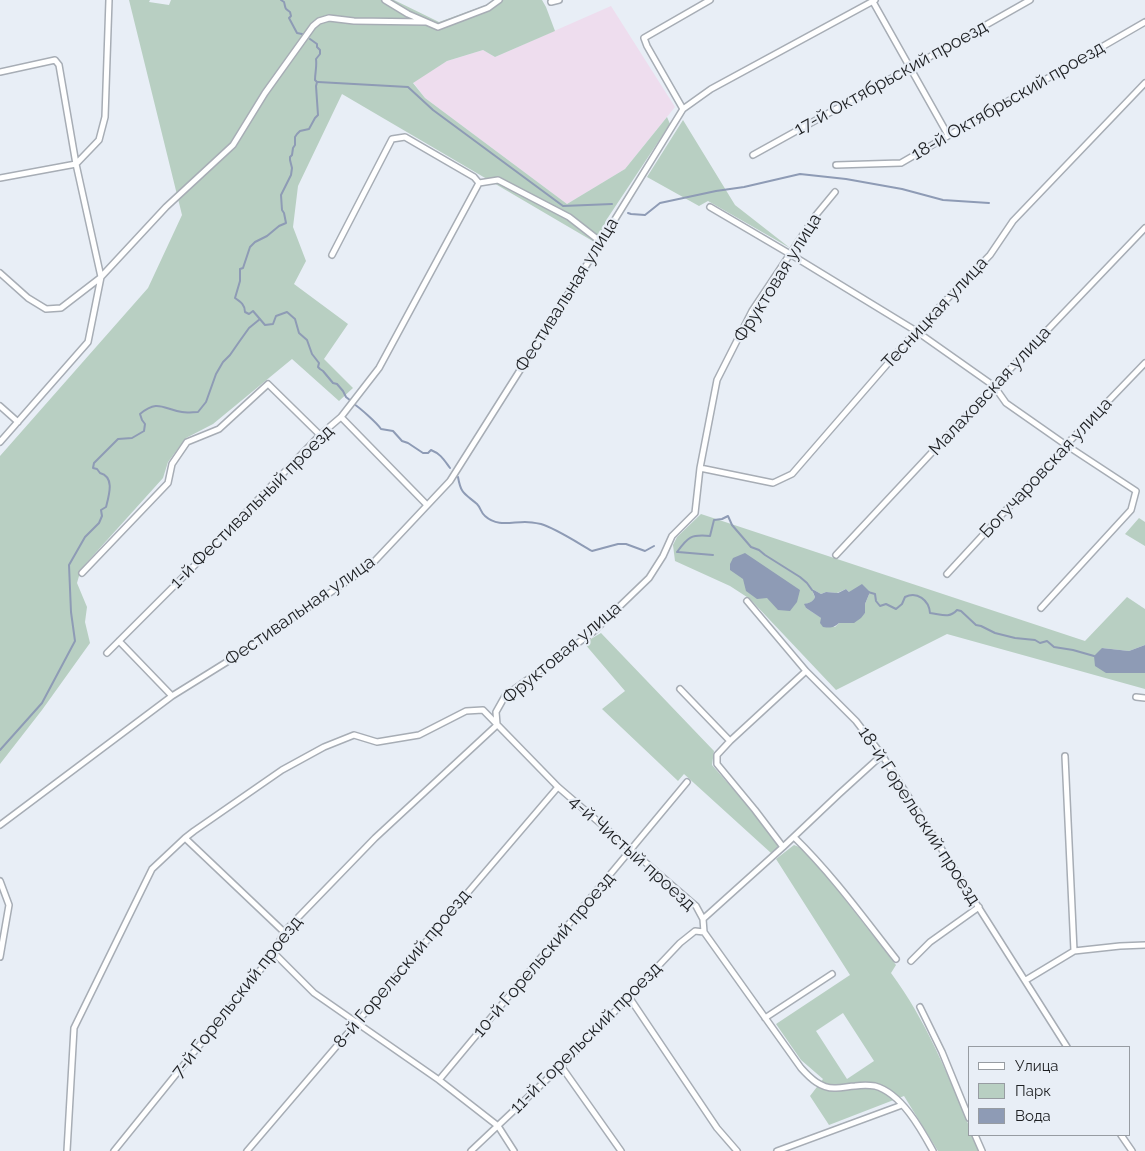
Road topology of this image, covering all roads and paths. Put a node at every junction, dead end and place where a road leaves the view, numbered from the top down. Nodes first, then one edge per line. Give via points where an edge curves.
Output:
1 (109, 0) edge
2 (385, 0) edge
3 (499, 0) edge
4 (559, 0) edge
5 (710, 0) edge
6 (873, 0) edge
7 (1030, 0) edge
8 (551, 2) dead end
9 (426, 22) junction
10 (1145, 22) edge
11 (910, 68) junction
12 (0, 72) edge
13 (1145, 84) edge
14 (683, 109) junction
15 (948, 135) junction
16 (753, 154) dead end
17 (76, 164) junction
18 (836, 165) dead end
19 (0, 178) edge
20 (479, 183) junction
21 (835, 192) dead end
22 (710, 207) dead end
23 (1145, 228) edge
24 (601, 242) junction
25 (790, 254) junction
26 (332, 255) dead end
27 (0, 273) edge
28 (100, 277) junction
29 (916, 331) junction
30 (1145, 363) edge
31 (994, 386) junction
32 (0, 406) edge
33 (341, 417) junction
34 (18, 422) junction
35 (320, 435) junction
36 (0, 442) edge
37 (1066, 445) junction
38 (700, 468) junction
39 (427, 505) junction
40 (836, 555) dead end
41 (82, 573) dead end
42 (947, 574) dead end
43 (747, 601) dead end
44 (1041, 608) dead end
45 (119, 641) junction
46 (107, 653) dead end
47 (806, 671) junction
48 (680, 689) dead end
49 (172, 696) junction
50 (1136, 697) dead end
51 (1145, 698) edge
52 (497, 725) junction
53 (730, 741) junction
54 (882, 754) junction
55 (1065, 756) dead end
56 (687, 782) dead end
57 (558, 787) junction
58 (0, 825) edge
59 (794, 837) junction
60 (185, 838) junction
61 (783, 847) junction
62 (631, 851) junction
63 (0, 881) edge
64 (978, 907) junction
65 (703, 919) junction
66 (284, 932) junction
67 (704, 932) junction
68 (1145, 945) edge
69 (1074, 951) junction
70 (274, 953) junction
71 (0, 957) edge
72 (896, 959) dead end
73 (910, 961) dead end
74 (832, 974) dead end
75 (1026, 980) junction
76 (629, 997) junction
77 (920, 1007) dead end
78 (765, 1018) junction
79 (357, 1023) junction
80 (1066, 1046) edge
81 (561, 1066) junction
82 (439, 1080) junction
83 (902, 1105) junction
84 (968, 1116) edge
85 (498, 1126) junction
86 (976, 1136) edge
87 (1122, 1136) edge
88 (67, 1151) edge
89 (114, 1151) edge
90 (246, 1151) edge
91 (472, 1151) edge
92 (514, 1151) edge
93 (621, 1151) edge
94 (737, 1151) edge
95 (778, 1151) edge
96 (933, 1151) edge
97 (982, 1151) edge
98 (1132, 1151) edge

1 - 17 street via 105,117 99,140
2 - 9 street
3 - 9 street via 488,8 438,27
4 - 8 street
5 - 14 street via 644,38
6 - 11 street
6 - 14 street via 711,89
7 - 11 street, 17-й Октябрьский проезд
9 - 28 street via 329,18 319,21 265,93 233,145 166,207
10 - 15 street, 18-й Октябрьский проезд
11 - 15 street
11 - 16 street, 17-й Октябрьский проезд
12 - 17 street via 55,60
13 - 29 street, Тесницкая улица via 1013,221 990,255
14 - 24 street, Фестивальная улица
15 - 18 street, 18-й Октябрьский проезд via 901,163
17 - 19 street
17 - 28 street
20 - 24 street via 498,180 569,217
20 - 26 street via 405,137 392,139
20 - 33 street via 379,368
21 - 25 street, Фруктовая улица
22 - 25 street
23 - 31 street, Малаховская улица
24 - 39 street, Фестивальная улица via 450,481
25 - 29 street
25 - 38 street, Фруктовая улица via 752,311 717,380
27 - 28 street via 46,309 61,308
28 - 34 street via 88,342
29 - 31 street
29 - 38 street, Тесницкая улица via 792,474 773,483
30 - 37 street, Богучаровская улица
31 - 37 street via 1006,403
31 - 40 street, Малаховская улица
32 - 34 street
33 - 35 street, 1-й Фестивальный проезд
33 - 39 street, 1-й Фестивальный проезд
34 - 36 street
35 - 41 street via 268,384 219,428 187,442 172,464 168,483
35 - 45 street, 1-й Фестивальный проезд
37 - 42 street, Богучаровская улица
37 - 44 street via 1136,491 1131,510
38 - 52 street, Фруктовая улица via 695,513 672,536 649,578 593,632 505,696 496,712
39 - 49 street, Фестивальная улица via 371,565
43 - 47 street, 18-й Горельский проезд
45 - 46 street, 1-й Фестивальный проезд
45 - 49 street
47 - 53 street
47 - 54 street, 18-й Горельский проезд via 856,721
48 - 53 street
49 - 58 street, Фестивальная улица
50 - 51 street
52 - 57 street, 4-й Чистый проезд
52 - 60 street, 4-й Чистый проезд via 483,710 466,711 419,735 377,742 354,736 324,747 282,770
52 - 66 street, 7-й Горельский проезд via 375,838
53 - 61 street via 717,755 717,764
54 - 59 street
54 - 64 street, 18-й Горельский проезд
55 - 69 street
56 - 62 street, 10-й Горельский проезд
57 - 62 street, 4-й Чистый проезд
57 - 79 street, 8-й Горельский проезд
59 - 61 street
59 - 72 street via 814,856
60 - 66 street
60 - 88 street via 152,869 74,1028
61 - 65 street
62 - 65 street, 4-й Чистый проезд via 696,906
62 - 82 street, 10-й Горельский проезд
63 - 71 street via 9,906
64 - 73 street
64 - 75 street, 18-й Горельский проезд
65 - 67 street, 4-й Чистый проезд
66 - 70 street, 7-й Горельский проезд
67 - 76 street, 11-й Горельский проезд via 695,931 680,943
67 - 78 street, 4-й Чистый проезд
68 - 69 street
69 - 75 street
70 - 79 street via 314,993
70 - 89 street, 7-й Горельский проезд
74 - 78 street
75 - 80 street, 18-й Горельский проезд
76 - 81 street, 11-й Горельский проезд
76 - 94 street via 717,1128
77 - 84 street
78 - 83 street, 4-й Чистый проезд via 811,1079 835,1088 875,1086
79 - 82 street
79 - 90 street, 8-й Горельский проезд
81 - 85 street, 11-й Горельский проезд
81 - 93 street
82 - 85 street
83 - 95 street
83 - 96 street, 4-й Чистый проезд
85 - 91 street, 11-й Горельский проезд
85 - 92 street
86 - 97 street
87 - 98 street

